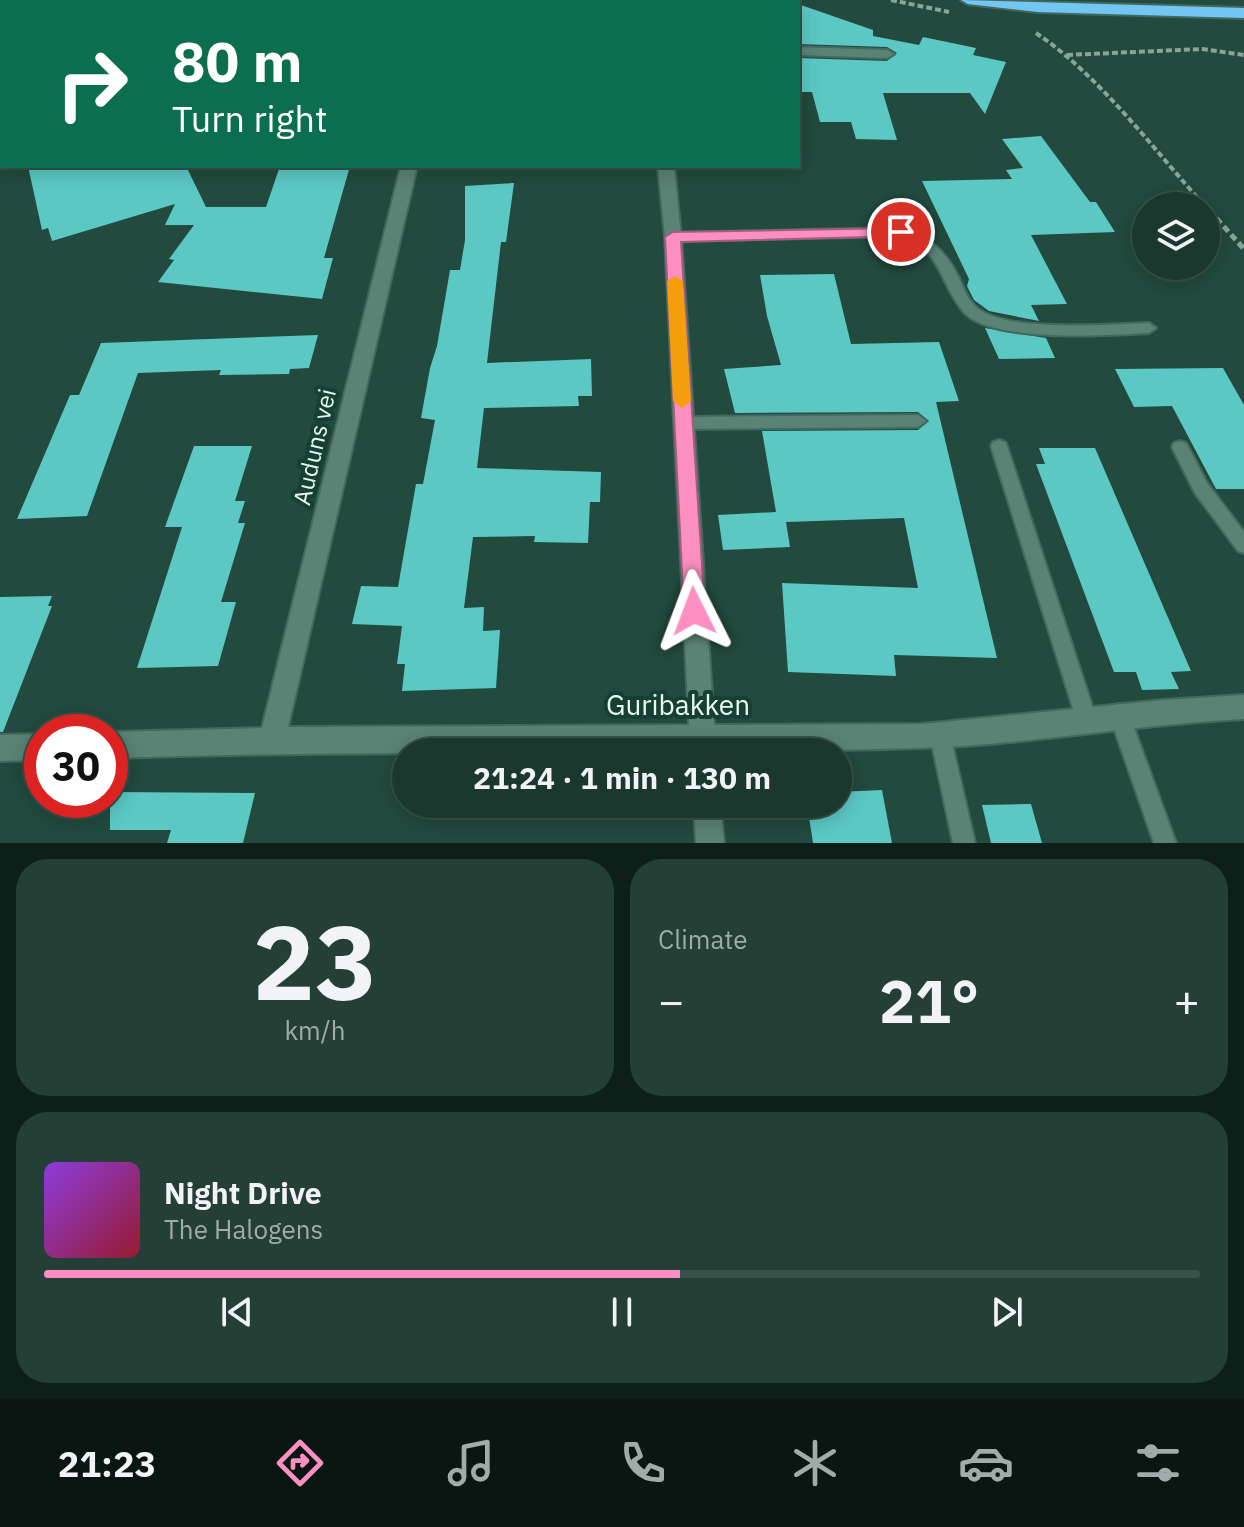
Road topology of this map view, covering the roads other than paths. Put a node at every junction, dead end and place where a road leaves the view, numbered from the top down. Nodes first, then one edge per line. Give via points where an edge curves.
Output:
1 (968, 0) edge
2 (1244, 13) edge
3 (800, 51) edge
4 (887, 54) dead end
5 (409, 168) edge
6 (666, 168) edge
7 (673, 237) junction
8 (1149, 328) dead end
9 (918, 421) dead end
10 (683, 423) junction
11 (999, 446) dead end
12 (1180, 447) dead end
13 (1244, 546) edge
14 (1244, 707) edge
15 (1119, 714) junction
16 (1086, 718) junction
17 (940, 735) junction
18 (703, 738) edge
19 (852, 738) edge
20 (272, 740) junction
21 (392, 741) edge
22 (128, 744) edge
23 (24, 747) edge
24 (0, 748) edge
25 (708, 818) edge
26 (710, 843) edge
27 (964, 843) edge
28 (1165, 843) edge

1 - 2 highway
3 - 4 street
5 - 20 street, Auduns vei
6 - 7 street
7 - 8 lane via 901,232 930,244 971,312 985,319 1073,330
7 - 10 street
9 - 10 lane
10 - 18 street
11 - 16 lane
12 - 13 lane via 1201,488
14 - 15 street, Guribakken
15 - 16 street, Guribakken
15 - 28 lane
16 - 17 street, Guribakken
17 - 19 street, Guribakken
17 - 27 lane
20 - 21 street, Guribakken
20 - 22 street, Guribakken
23 - 24 street
25 - 26 street

